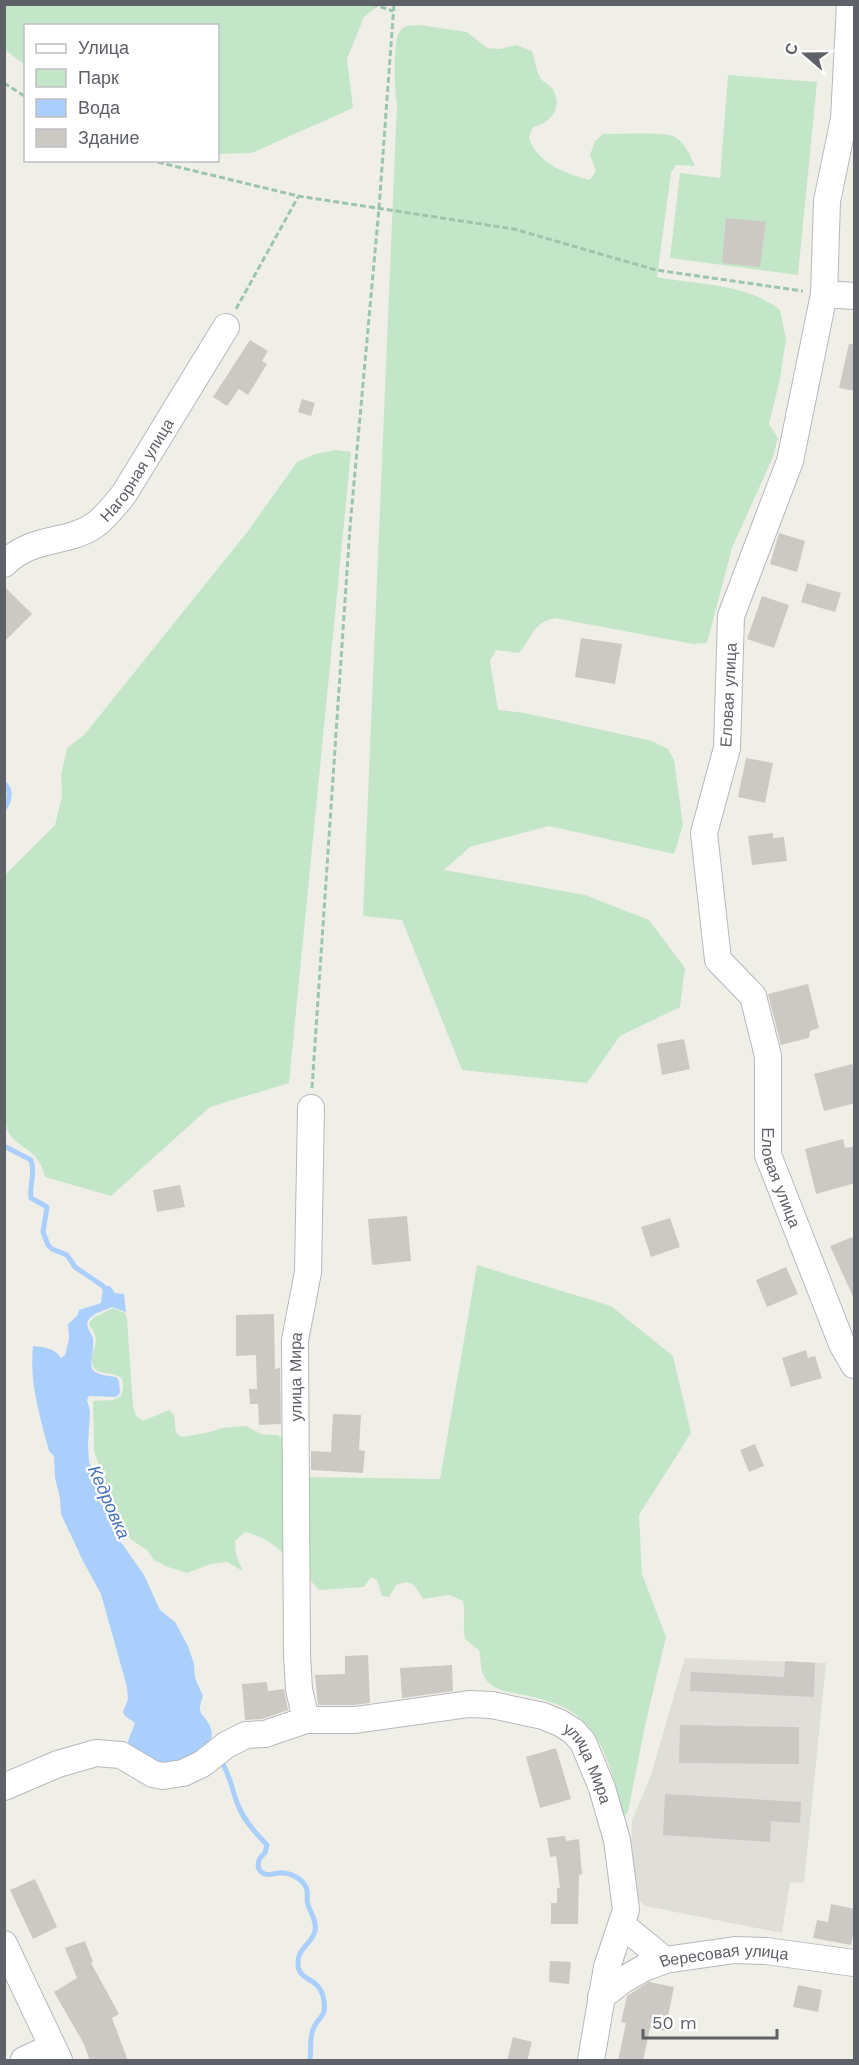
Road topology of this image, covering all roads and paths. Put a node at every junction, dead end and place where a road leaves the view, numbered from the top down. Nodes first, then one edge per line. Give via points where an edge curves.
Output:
1 (372, 4) edge
2 (394, 4) edge
3 (850, 4) edge
4 (393, 11) junction
5 (4, 83) edge
6 (24, 96) edge
7 (157, 162) edge
8 (298, 196) junction
9 (379, 208) junction
10 (824, 294) junction
11 (855, 296) edge
12 (226, 327) joint
13 (4, 564) edge
14 (311, 1108) joint
15 (855, 1365) edge
16 (306, 1720) junction
17 (4, 1787) edge
18 (622, 1925) junction
19 (4, 1944) edge
20 (665, 1960) junction
21 (855, 1963) edge
22 (601, 1997) junction
23 (55, 2054) edge
24 (24, 2061) edge
25 (591, 2061) edge

1 - 4 path
2 - 4 path
3 - 10 street, Еловая улица via 844,119 827,201
4 - 9 path
5 - 6 path
7 - 8 path
8 - 9 path
8 - 12 path
9 - 10 path via 514,229 664,272
9 - 14 path via 350,528
10 - 11 street
10 - 15 street, Еловая улица via 790,461 731,616 727,748 704,834 718,960 753,996 768,1056 768,1155 842,1344
12 - 13 street, Нагорная улица via 124,494 108,513 94,526 29,546
14 - 16 street, улица Мира via 308,1272 295,1340 297,1655
16 - 17 street, улица Мира via 265,1734 246,1735 183,1773 153,1774 121,1755 96,1753
16 - 18 street, улица Мира via 355,1720 469,1704 543,1716 573,1731 583,1742 602,1788 617,1840 626,1910
18 - 20 street
18 - 22 street, улица Мира
19 - 23 street
20 - 21 street, Вересовая улица via 746,1950
20 - 22 street, Вересовая улица via 623,1980
22 - 25 street, улица Мира
23 - 24 street

